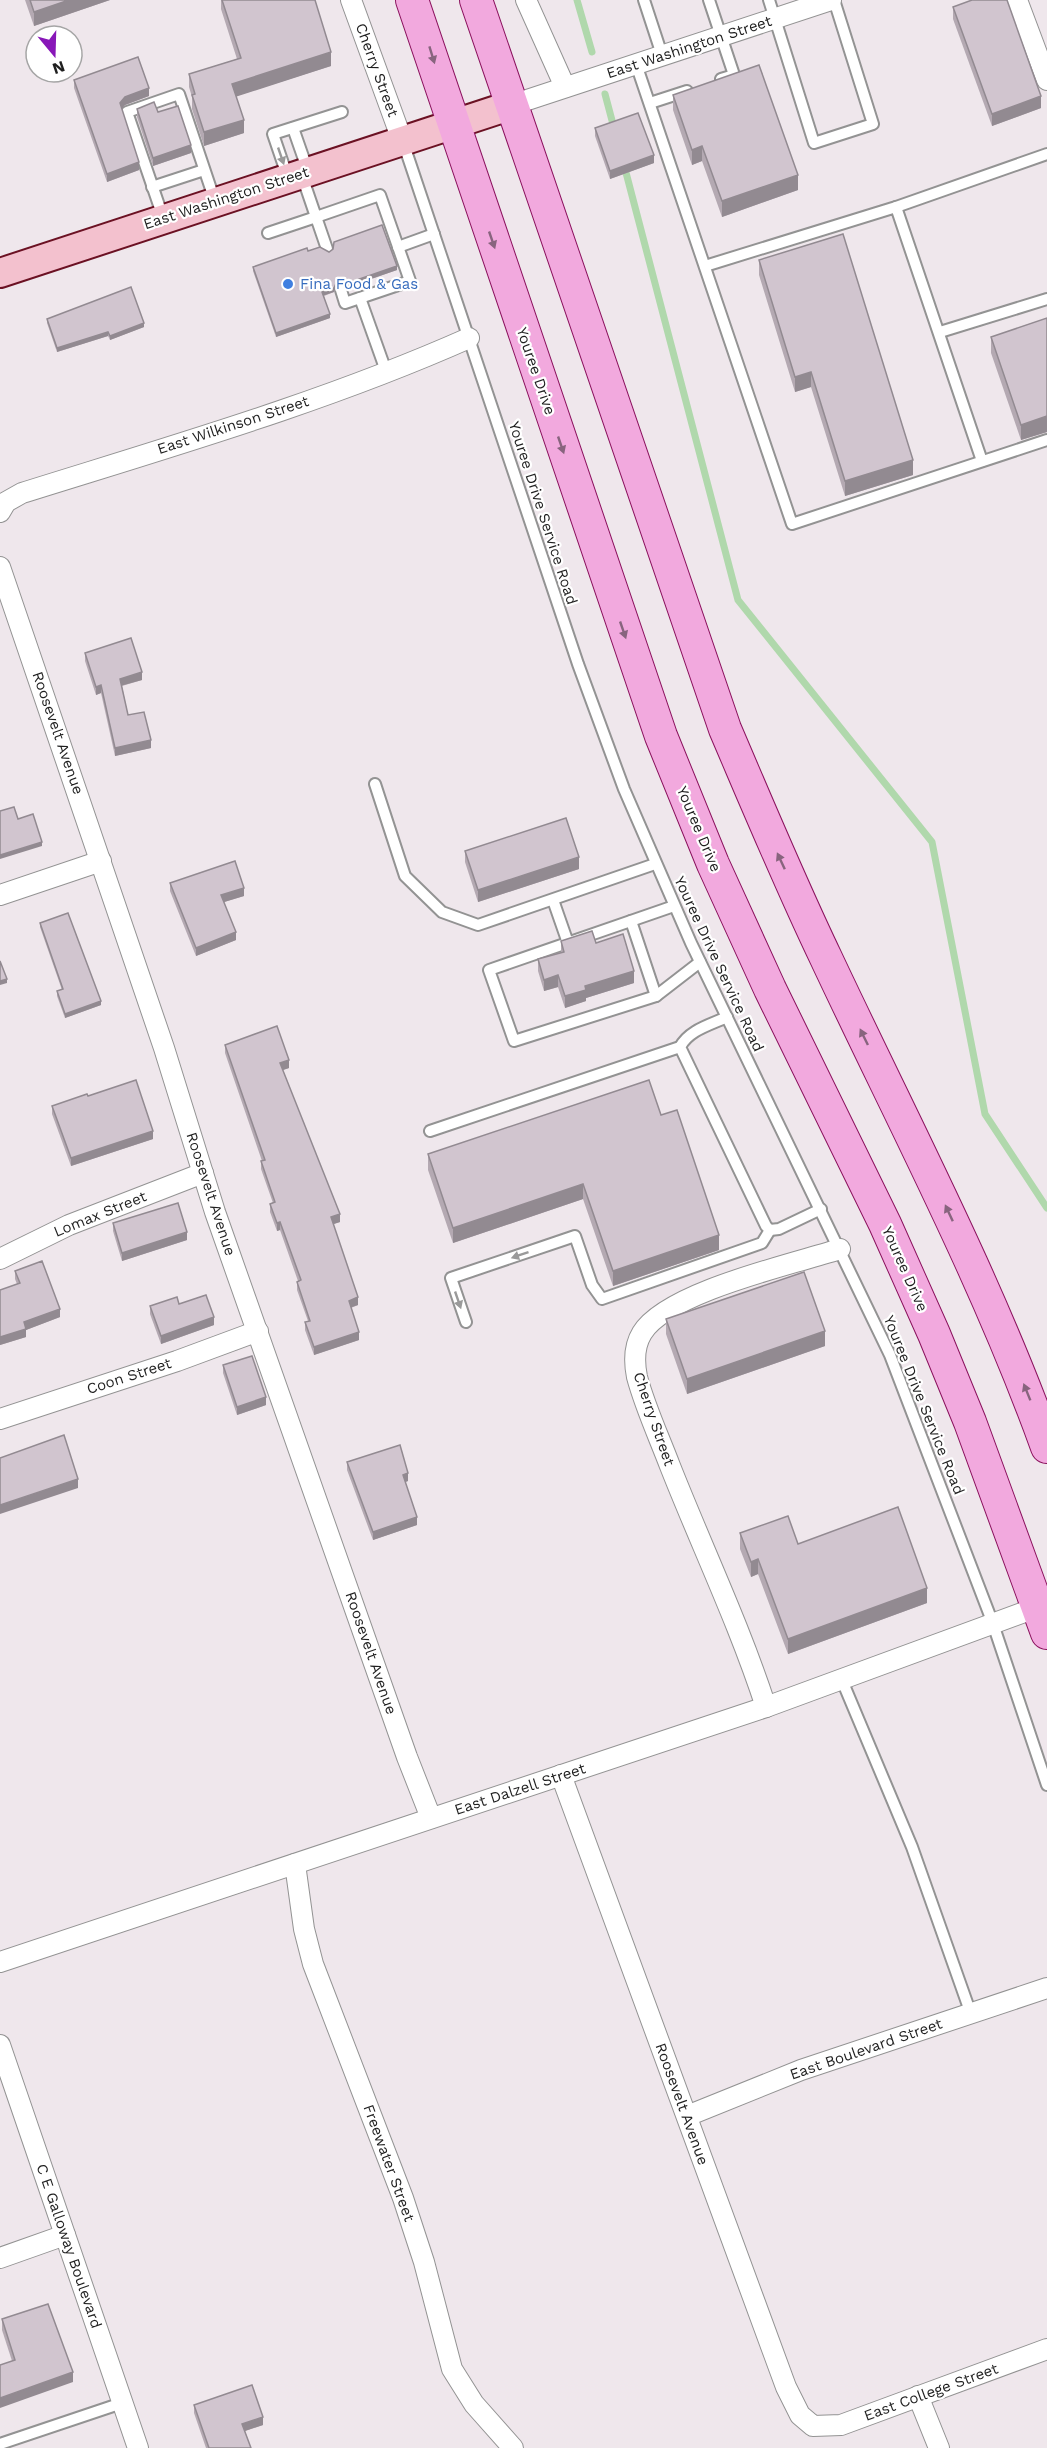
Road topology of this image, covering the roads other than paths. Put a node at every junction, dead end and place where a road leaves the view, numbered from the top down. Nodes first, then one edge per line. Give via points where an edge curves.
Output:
1 (351, 0) edge
2 (412, 0) edge
3 (476, 0) edge
4 (526, 0) edge
5 (644, 0) edge
6 (709, 0) edge
7 (833, 0) edge
8 (1017, 0) edge
9 (771, 9) edge
10 (721, 36) junction
11 (662, 55) junction
12 (636, 64) junction
13 (1047, 80) edge
14 (565, 87) junction
15 (650, 103) junction
16 (512, 105) junction
17 (342, 111) dead end
18 (452, 123) junction
19 (293, 128) junction
20 (402, 140) junction
21 (1047, 154) edge
22 (204, 170) junction
23 (299, 174) junction
24 (152, 187) junction
25 (215, 202) junction
26 (896, 207) junction
27 (316, 217) junction
28 (163, 219) junction
29 (268, 233) dead end
30 (434, 234) junction
31 (398, 247) junction
32 (327, 249) edge
33 (705, 266) junction
34 (0, 273) edge
35 (341, 290) dead end
36 (360, 298) junction
37 (1047, 298) edge
38 (940, 332) junction
39 (469, 338) junction
40 (386, 371) junction
41 (1047, 440) edge
42 (982, 461) junction
43 (0, 512) edge
44 (0, 567) edge
45 (375, 784) dead end
46 (101, 861) junction
47 (655, 864) junction
48 (0, 896) edge
49 (553, 900) junction
50 (674, 906) junction
51 (631, 921) junction
52 (568, 943) junction
53 (700, 962) junction
54 (656, 996) junction
55 (727, 1017) junction
56 (680, 1047) junction
57 (430, 1131) dead end
58 (202, 1173) junction
59 (820, 1209) junction
60 (770, 1230) junction
61 (840, 1249) junction
62 (0, 1259) edge
63 (466, 1322) dead end
64 (258, 1330) junction
65 (0, 1419) edge
66 (1047, 1447) edge
67 (1044, 1615) edge
68 (992, 1622) junction
69 (841, 1678) junction
70 (766, 1707) junction
71 (561, 1775) junction
72 (1047, 1785) edge
73 (431, 1818) junction
74 (295, 1864) junction
75 (0, 1962) edge
76 (1047, 1988) edge
77 (971, 2014) junction
78 (0, 2045) edge
79 (687, 2115) junction
80 (65, 2235) junction
81 (0, 2258) edge
82 (1047, 2349) edge
83 (918, 2397) junction
84 (123, 2403) junction
85 (813, 2426) joint
86 (0, 2444) edge
87 (138, 2448) edge
88 (513, 2448) edge
89 (939, 2448) edge

1 - 20 street, Cherry Street
2 -> 18 main road, Youree Drive
3 - 16 main road
4 - 14 street
5 - 11 lane
6 - 10 lane
7 - 9 street, East Washington Street
7 - 9 lane via 873,124 814,143
8 - 13 street
9 - 10 street, East Washington Street
10 - 11 street, East Washington Street
10 - 15 lane via 734,75
11 - 12 street, East Washington Street
12 - 14 street, East Washington Street
12 - 15 lane
14 - 16 street, East Washington Street
15 - 33 lane
16 - 18 street, East Washington Street
66 -> 16 main road via 984,1288 826,960 725,729
17 - 19 lane
18 - 20 street, East Washington Street
18 -> 67 main road, Youree Drive via 661,736 713,864 934,1334
19 - 23 lane
19 -> 23 lane via 273,134
20 - 23 street, East Washington Street
20 - 30 lane, Youree Drive Service Road
21 - 26 lane
22 - 24 lane
22 - 24 lane via 179,94 127,112
22 - 25 lane
23 - 25 street, East Washington Street
23 - 27 lane
24 - 28 lane
25 - 28 street, East Washington Street
26 - 33 lane
26 - 38 lane
27 - 29 lane
27 - 31 lane via 380,195
27 - 32 lane
28 - 34 street, East Washington Street
30 - 31 lane
30 - 39 lane, Youree Drive Service Road
31 - 36 lane via 410,281
33 - 42 lane via 792,524
35 - 36 lane via 345,303
36 - 40 lane
37 - 38 lane
38 - 42 lane
39 - 40 street, East Wilkinson Street
39 - 47 lane, Youree Drive Service Road via 578,664
40 - 43 street, East Wilkinson Street via 269,415 22,494 6,502
41 - 42 lane
44 - 46 street, Roosevelt Avenue
45 - 49 lane via 405,876 442,912 478,925
46 - 48 street
46 - 58 street, Roosevelt Avenue
47 - 49 lane
47 - 50 lane, Youree Drive Service Road
49 - 52 lane
50 - 51 lane
50 - 53 lane, Youree Drive Service Road
51 - 52 lane
51 - 54 lane
52 - 54 lane via 489,970 514,1041
53 - 54 lane
53 - 55 lane, Youree Drive Service Road
55 - 56 lane via 684,1039
55 - 59 lane, Youree Drive Service Road
56 - 57 lane
56 - 60 lane
58 - 62 street, Lomax Street via 69,1225
58 - 64 street, Roosevelt Avenue
59 - 60 lane
59 - 61 lane, Youree Drive Service Road
60 -> 63 lane via 762,1243 602,1299 590,1279 575,1236 451,1278
61 - 68 lane, Youree Drive Service Road via 890,1355
61 - 70 street, Cherry Street via 684,1301 642,1332 635,1357 651,1418 748,1652
64 - 65 street, Coon Street
64 - 73 street, Roosevelt Avenue
67 - 68 street, East Dalzell Street
68 - 69 street, East Dalzell Street
68 - 72 lane, Youree Drive Service Road
69 - 70 street, East Dalzell Street
69 - 77 lane via 912,1847
70 - 71 street, East Dalzell Street
71 - 73 street, East Dalzell Street
71 - 79 street, Roosevelt Avenue
73 - 74 street, East Dalzell Street
74 - 75 street, East Dalzell Street
74 - 88 street, Freewater Street via 313,1964 403,2198 452,2369 474,2404
76 - 77 street, East Boulevard Street
77 - 79 street, East Boulevard Street via 801,2070
78 - 80 street, C E Galloway Boulevard
79 - 85 street, Roosevelt Avenue via 786,2387 800,2415
80 - 81 street
80 - 84 street, C E Galloway Boulevard
82 - 83 street, East College Street
83 - 85 street, East College Street via 841,2425
83 - 89 street
84 - 86 lane
84 - 87 street, C E Galloway Boulevard

